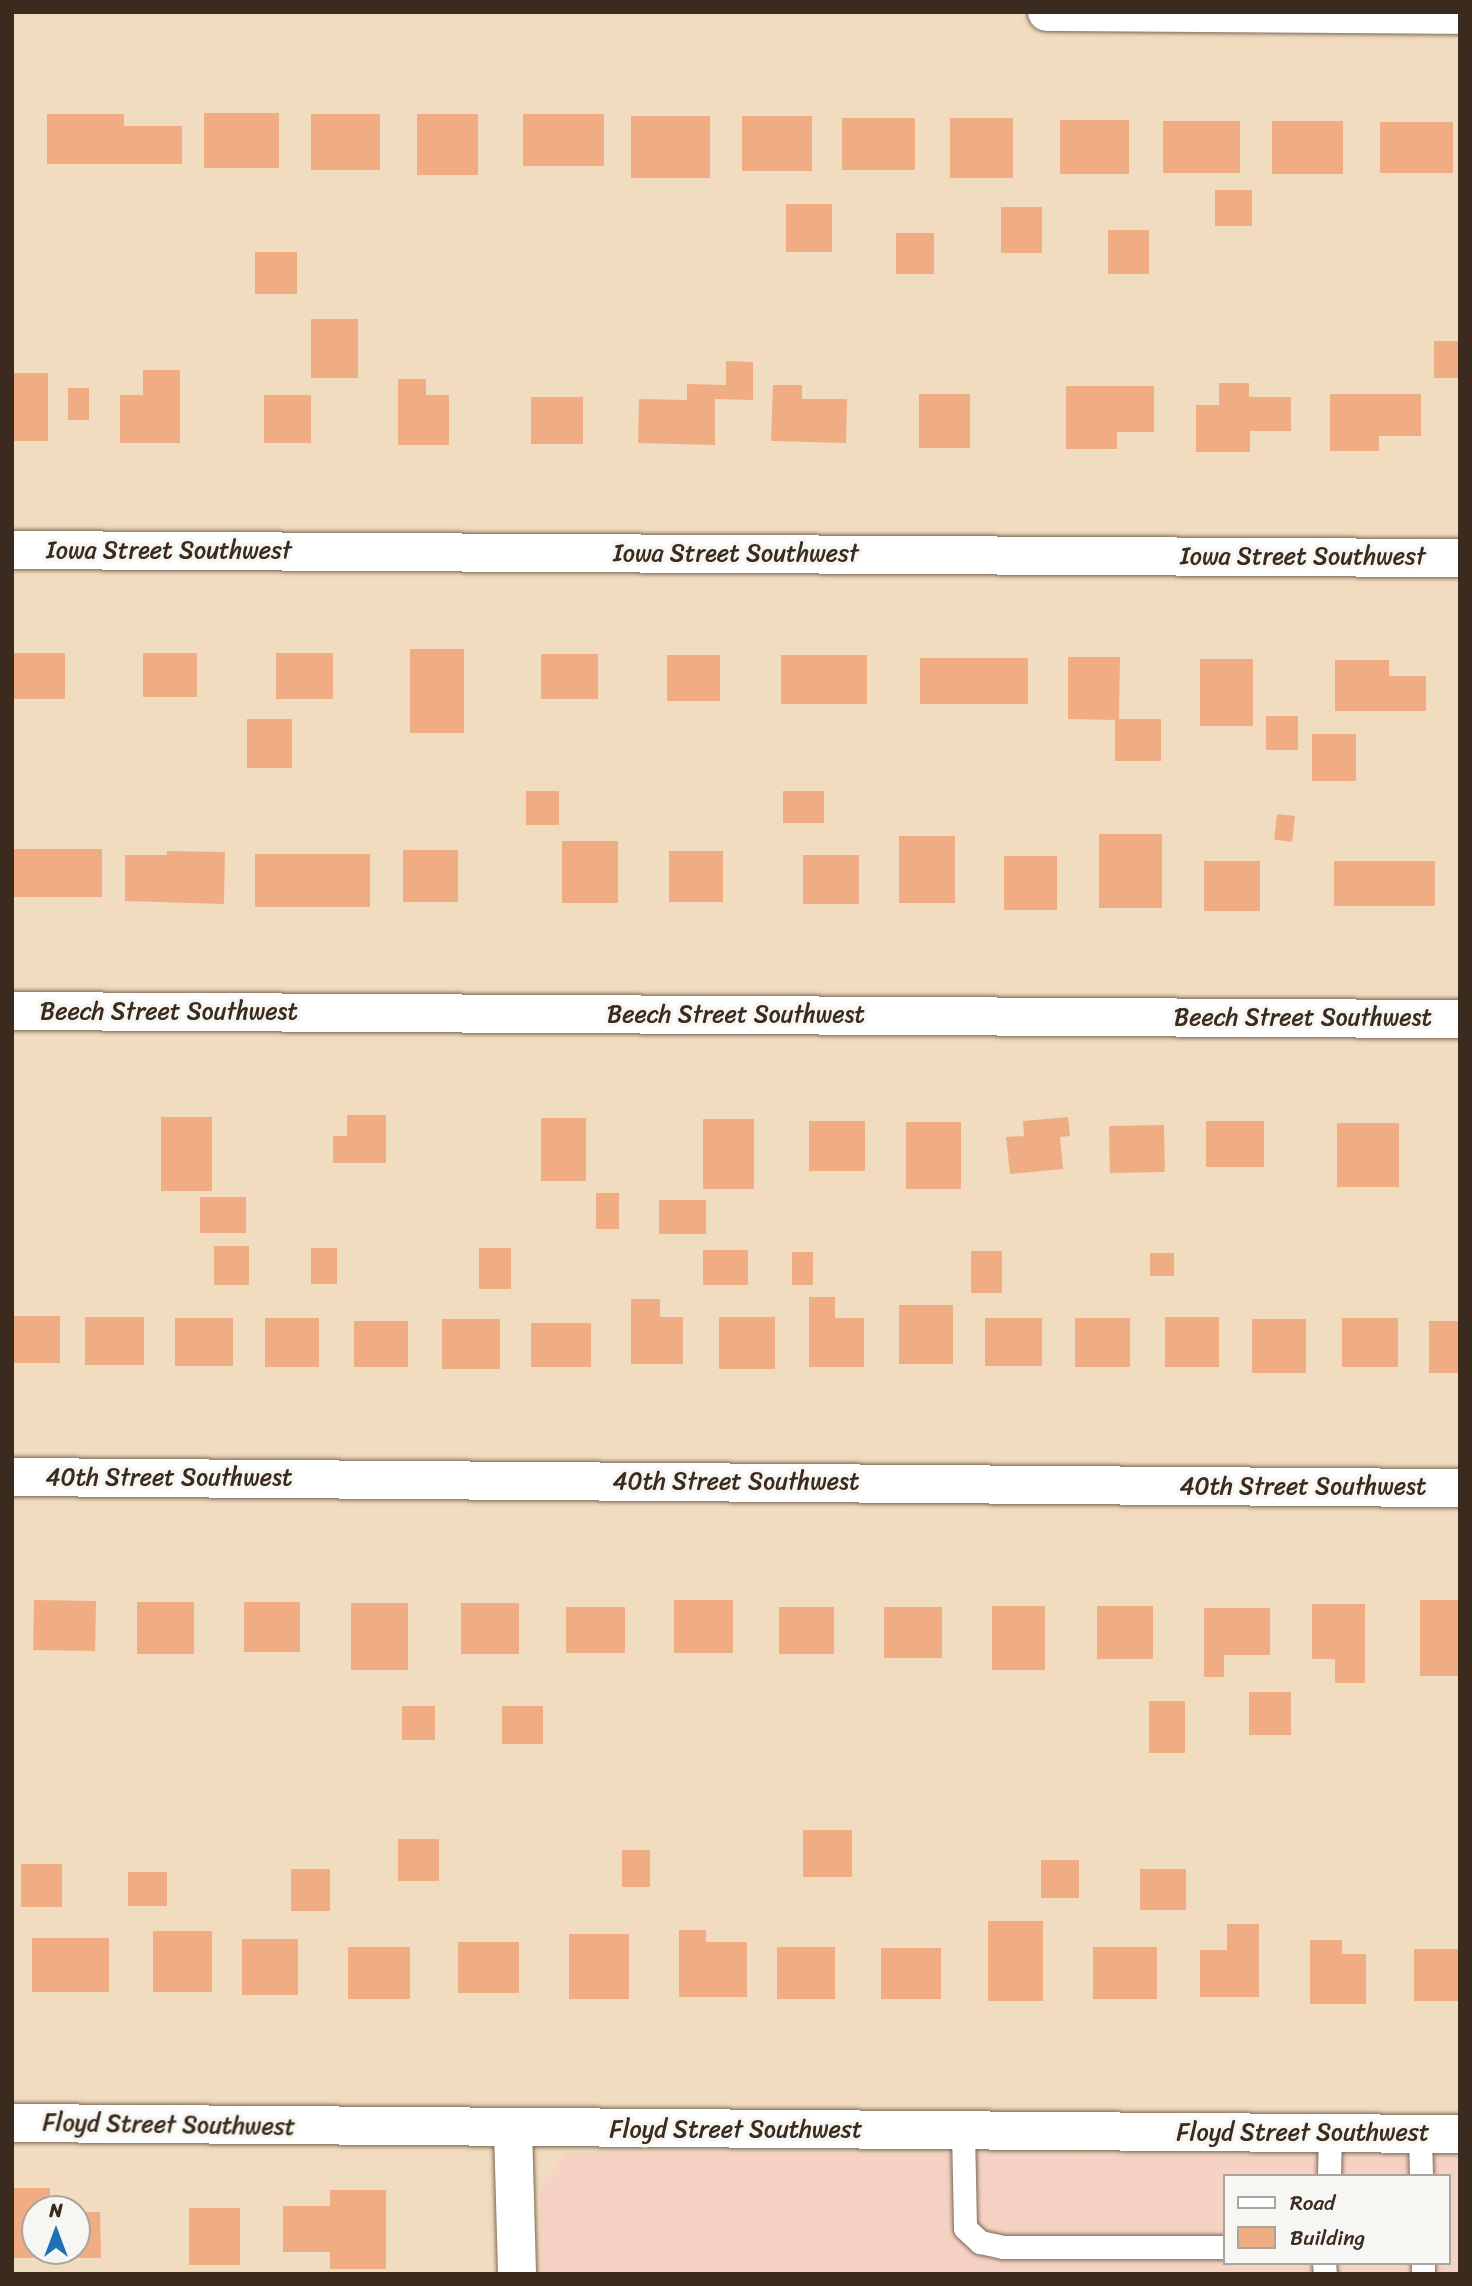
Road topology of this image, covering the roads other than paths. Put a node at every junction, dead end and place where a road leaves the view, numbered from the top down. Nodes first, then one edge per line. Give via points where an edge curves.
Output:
1 (1047, 12) edge
2 (1460, 15) edge
3 (12, 550) edge
4 (1460, 558) edge
5 (12, 1011) edge
6 (1460, 1019) edge
7 (12, 1477) edge
8 (1460, 1488) edge
9 (12, 2123) edge
10 (513, 2129) junction
11 (964, 2131) junction
12 (1330, 2133) junction
13 (1420, 2134) junction
14 (1460, 2134) edge
15 (1329, 2174) edge
16 (1421, 2174) edge
17 (1224, 2247) edge
18 (517, 2274) edge

1 - 2 street
3 - 4 street, Iowa Street Southwest
5 - 6 street, Beech Street Southwest
7 - 8 street, 40th Street Southwest
9 - 10 street, Floyd Street Southwest
10 - 11 street, Floyd Street Southwest
10 - 18 street
11 - 12 street, Floyd Street Southwest
11 - 17 lane via 965,2228 980,2242 1003,2247
12 - 13 street, Floyd Street Southwest
12 - 15 lane
13 - 14 street, Floyd Street Southwest
13 - 16 lane

